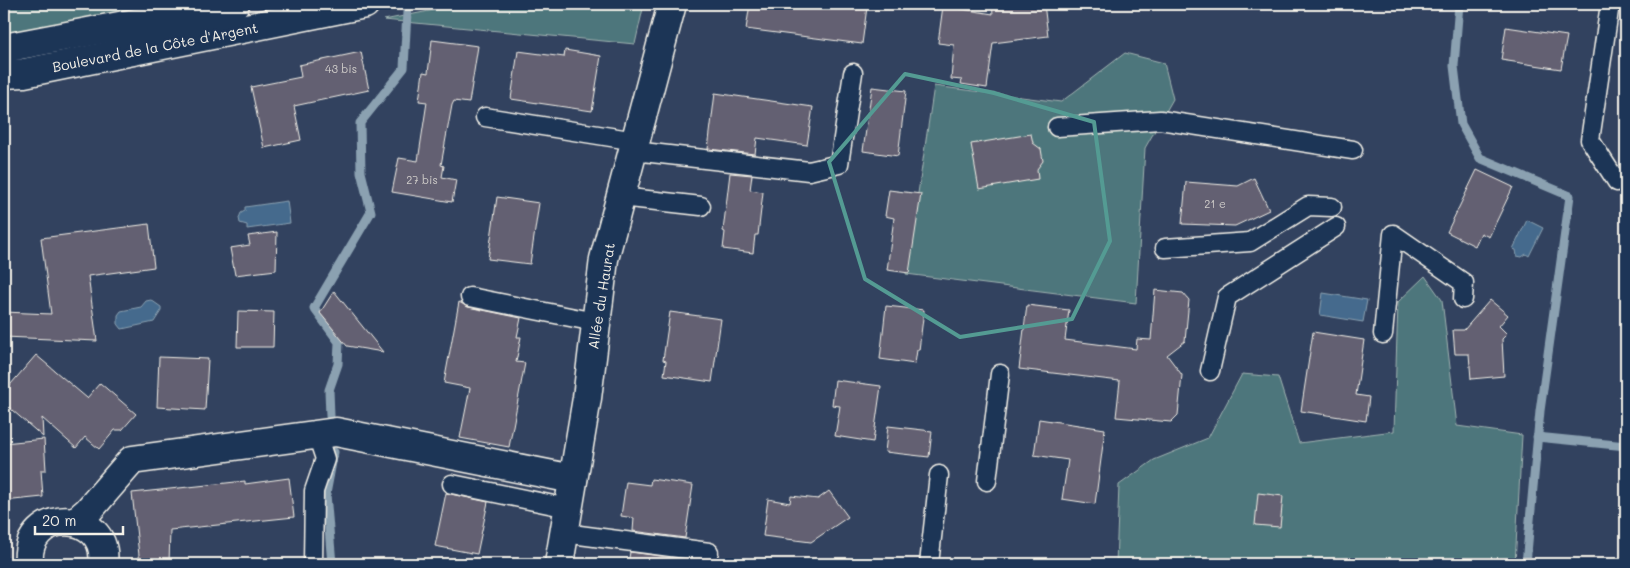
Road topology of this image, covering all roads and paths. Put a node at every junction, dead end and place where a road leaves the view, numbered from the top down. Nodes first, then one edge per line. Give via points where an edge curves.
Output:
1 (235, 4) edge
2 (672, 4) edge
3 (1610, 4) edge
4 (349, 6) edge
5 (4, 48) edge
6 (853, 73) dead end
7 (4, 74) edge
8 (485, 117) dead end
9 (1056, 127) dead end
10 (635, 146) junction
11 (1354, 150) dead end
12 (1617, 182) dead end
13 (621, 197) junction
14 (702, 206) dead end
15 (1332, 207) dead end
16 (1336, 227) dead end
17 (1165, 248) dead end
18 (470, 297) dead end
19 (1463, 299) dead end
20 (596, 322) junction
21 (1383, 334) dead end
22 (1210, 371) dead end
23 (1000, 374) dead end
24 (317, 435) junction
25 (939, 475) dead end
26 (573, 479) junction
27 (987, 481) dead end
28 (452, 484) dead end
29 (566, 520) junction
30 (75, 522) junction
31 (709, 552) dead end
32 (29, 564) edge
33 (103, 564) edge
34 (313, 564) edge
35 (559, 564) edge
36 (929, 564) edge

1 - 5 street, Boulevard de la Côte d'Argent
2 - 10 street, Allée du Haurat
3 - 12 lane via 1590,140
4 - 7 street, Boulevard de la Côte d'Argent via 24,73
6 - 10 lane via 839,164 808,171
8 - 10 lane
9 - 11 lane via 1160,120
10 - 13 street, Allée du Haurat
13 - 14 lane
13 - 20 street, Allée du Haurat via 604,259
15 - 17 lane via 1308,206 1250,242
16 - 22 lane via 1227,297
18 - 20 lane
19 - 21 lane via 1464,283 1393,234
20 - 26 street, Allée du Haurat
23 - 27 lane
24 - 26 street via 336,432
24 - 30 street via 132,460 88,512
24 - 34 lane via 326,459 314,491
25 - 36 lane
26 - 29 street, Allée du Haurat
28 - 29 lane
29 - 31 lane
29 - 35 street, Allée du Haurat
30 - 32 street via 49,524 38,532 31,543
30 - 33 street via 88,527 97,536 103,548

